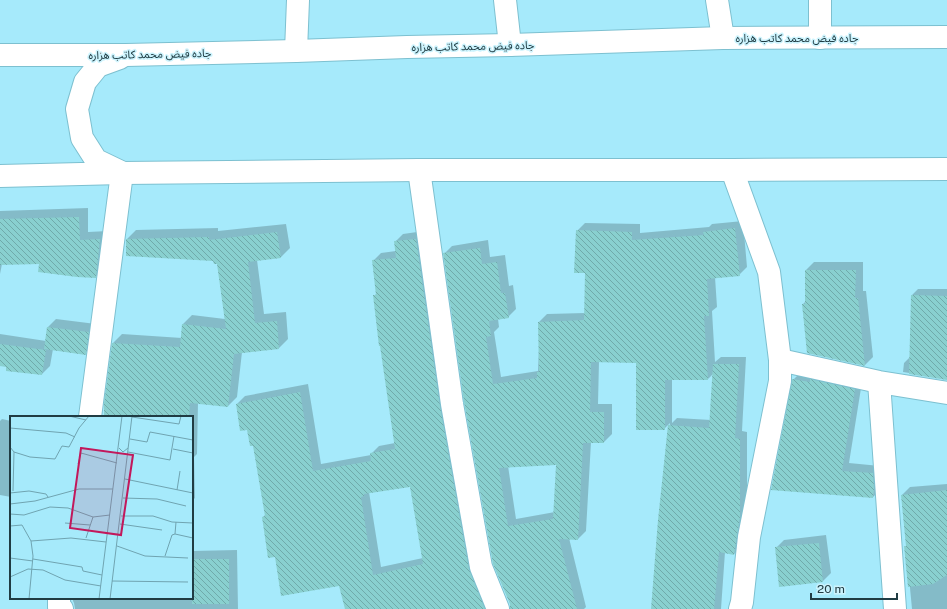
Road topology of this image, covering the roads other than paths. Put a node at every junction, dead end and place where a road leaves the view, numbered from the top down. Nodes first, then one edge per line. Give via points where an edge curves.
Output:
1 (298, 0) edge
2 (504, 0) edge
3 (717, 0) edge
4 (820, 0) edge
5 (947, 37) edge
6 (723, 38) junction
7 (820, 38) junction
8 (510, 45) junction
9 (296, 51) junction
10 (0, 55) edge
11 (126, 55) junction
12 (947, 169) edge
13 (419, 170) junction
14 (732, 170) junction
15 (122, 173) junction
16 (0, 176) edge
17 (780, 360) junction
18 (879, 382) junction
19 (947, 393) edge
20 (90, 416) edge
21 (59, 599) edge
22 (62, 609) edge
23 (498, 609) edge
24 (740, 609) edge
25 (895, 609) edge

1 - 9 main road
2 - 8 main road
3 - 6 main road
4 - 7 main road
5 - 7 main road, جاده فیض محمد کاتب هزاره
6 - 7 main road, جاده فیض محمد کاتب هزاره
6 - 8 main road, جاده فیض محمد کاتب هزاره
8 - 9 main road, جاده فیض محمد کاتب هزاره
9 - 11 main road, جاده فیض محمد کاتب هزاره
10 - 11 main road, جاده فیض محمد کاتب هزاره
11 - 15 main road via 98,66 85,82 77,109 82,138 96,160
12 - 14 main road
13 - 14 main road
13 - 15 main road
13 - 23 main road via 452,404 478,551 481,567
14 - 17 main road via 769,272
15 - 16 main road
15 - 20 main road
17 - 18 main road
17 - 24 main road via 780,381 749,537
18 - 19 main road
18 - 25 main road
21 - 22 main road via 59,607

